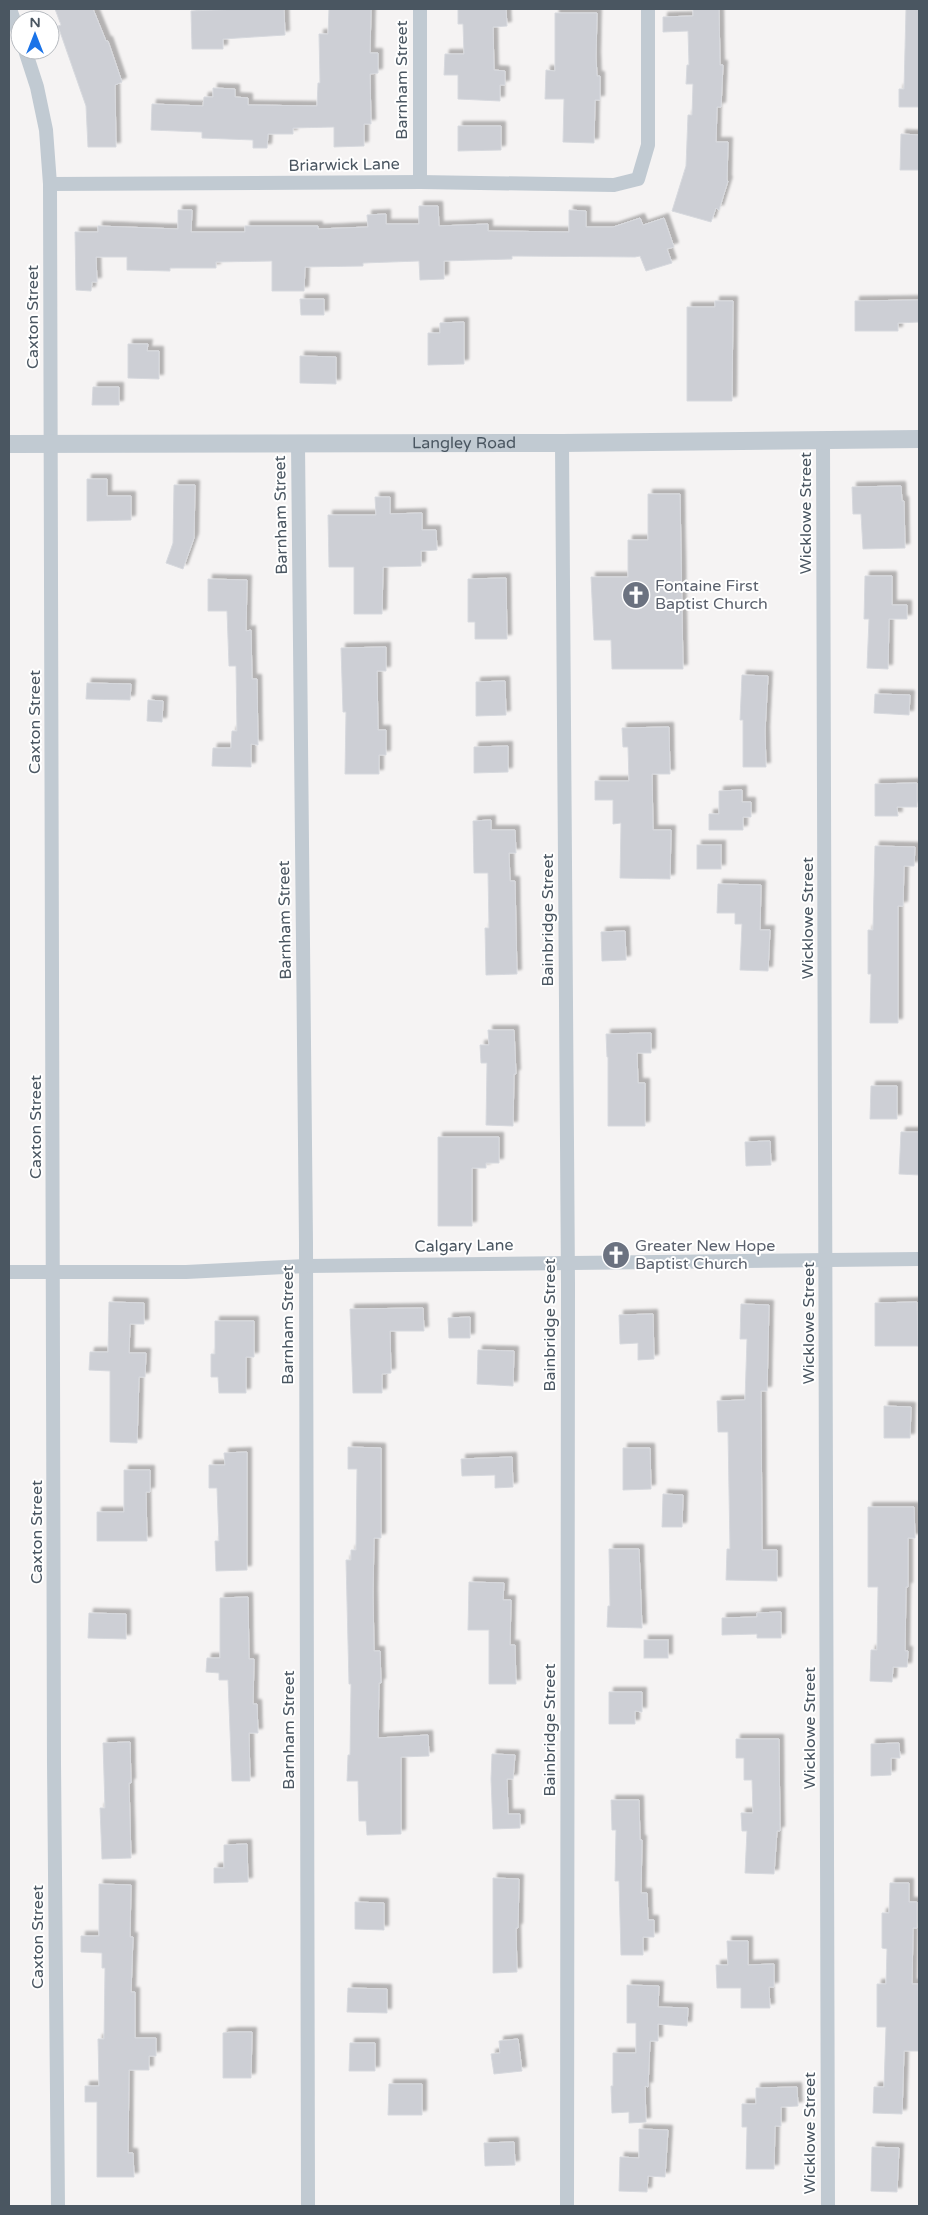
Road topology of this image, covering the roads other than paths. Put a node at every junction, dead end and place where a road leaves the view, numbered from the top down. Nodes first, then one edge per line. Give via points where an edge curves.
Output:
1 (420, 9) edge
2 (648, 9) edge
3 (28, 60) edge
4 (420, 182) junction
5 (50, 184) junction
6 (919, 439) edge
7 (823, 440) junction
8 (51, 443) junction
9 (562, 443) junction
10 (9, 444) edge
11 (298, 444) junction
12 (919, 1259) edge
13 (826, 1261) junction
14 (568, 1262) junction
15 (306, 1266) junction
16 (54, 1271) junction
17 (9, 1272) edge
18 (58, 2206) edge
19 (308, 2206) edge
20 (567, 2206) edge
21 (828, 2206) edge

1 - 4 street, Barnham Street
2 - 4 street, Briarwick Lane via 648,145 638,179 614,185
3 - 5 street, Caxton Street via 38,87 46,130
4 - 5 street, Briarwick Lane
5 - 8 street, Caxton Street
6 - 7 street, Langley Road
7 - 9 street, Langley Road
7 - 13 street, Wicklowe Street
8 - 10 street, Langley Road
8 - 11 street, Langley Road
8 - 16 street, Caxton Street
9 - 11 street, Langley Road
9 - 14 street, Bainbridge Street
11 - 15 street, Barnham Street
12 - 13 street, Calgary Lane
13 - 14 street, Calgary Lane
13 - 21 street, Wicklowe Street
14 - 15 street, Calgary Lane
14 - 20 street, Bainbridge Street
15 - 16 street, Calgary Lane via 186,1272
15 - 19 street, Barnham Street
16 - 17 street, Calgary Lane
16 - 18 street, Caxton Street

